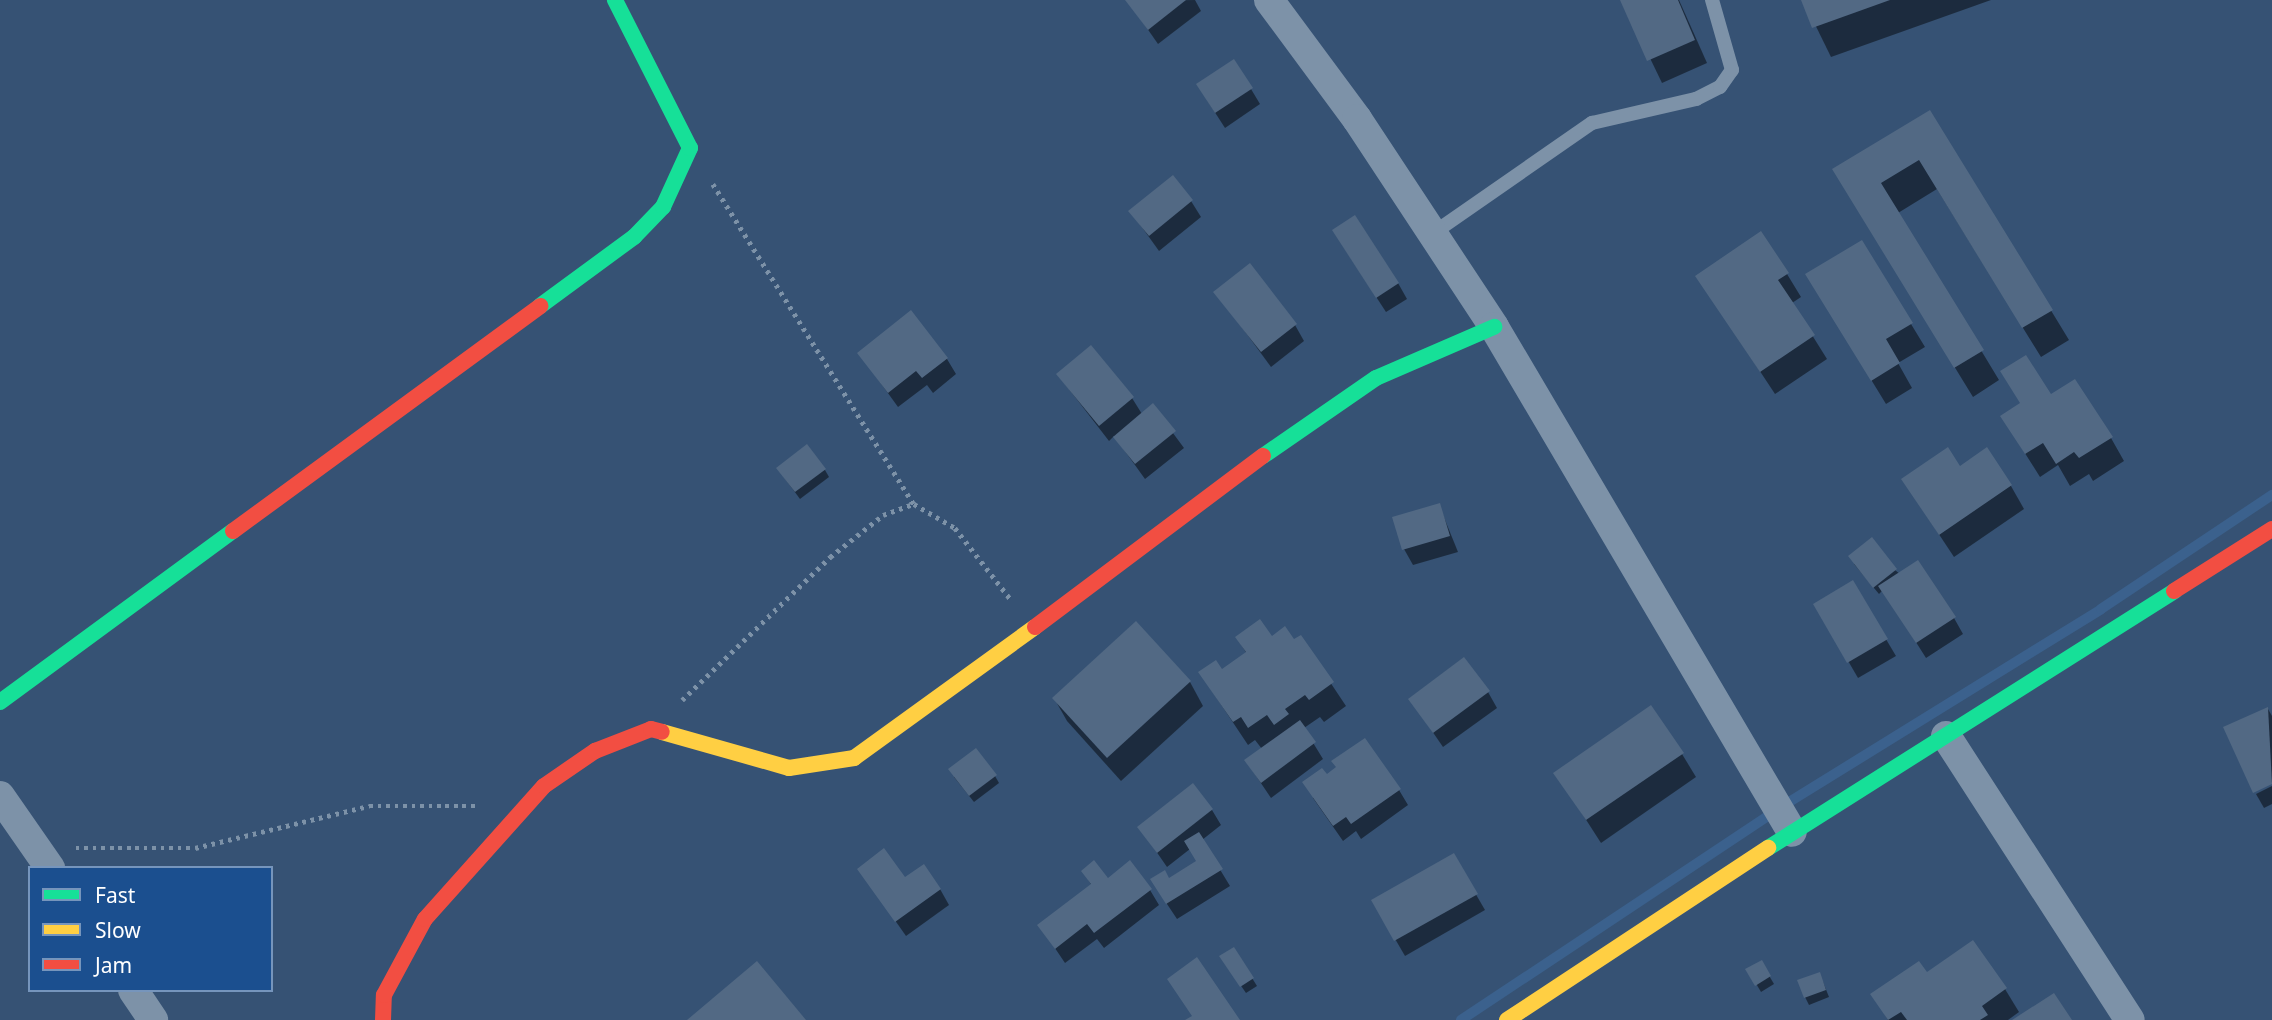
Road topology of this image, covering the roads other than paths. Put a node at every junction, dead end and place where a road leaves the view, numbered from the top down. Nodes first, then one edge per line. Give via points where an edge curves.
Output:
1 (615, 0) edge
2 (1269, 0) edge
3 (1712, 0) edge
4 (1432, 234) junction
5 (1494, 327) junction
6 (2272, 529) edge
7 (0, 702) edge
8 (1946, 736) junction
9 (0, 796) edge
10 (1792, 832) junction
11 (43, 858) edge
12 (134, 992) edge
13 (384, 1008) edge
14 (1519, 1017) edge
15 (153, 1020) edge
16 (362, 1020) edge
17 (2130, 1020) edge

1 - 7 street via 690,148 663,207 634,237
2 - 4 street via 1357,119
3 - 4 lane via 1732,70 1720,88 1696,99 1592,123
4 - 5 street
5 - 10 street
5 - 13 street via 1376,378 1244,469 920,714 854,758 789,768 651,729 595,751 544,786 425,919
6 - 8 street
8 - 10 street
8 - 17 street
9 - 11 street
10 - 14 street
12 - 15 street
13 - 16 street

